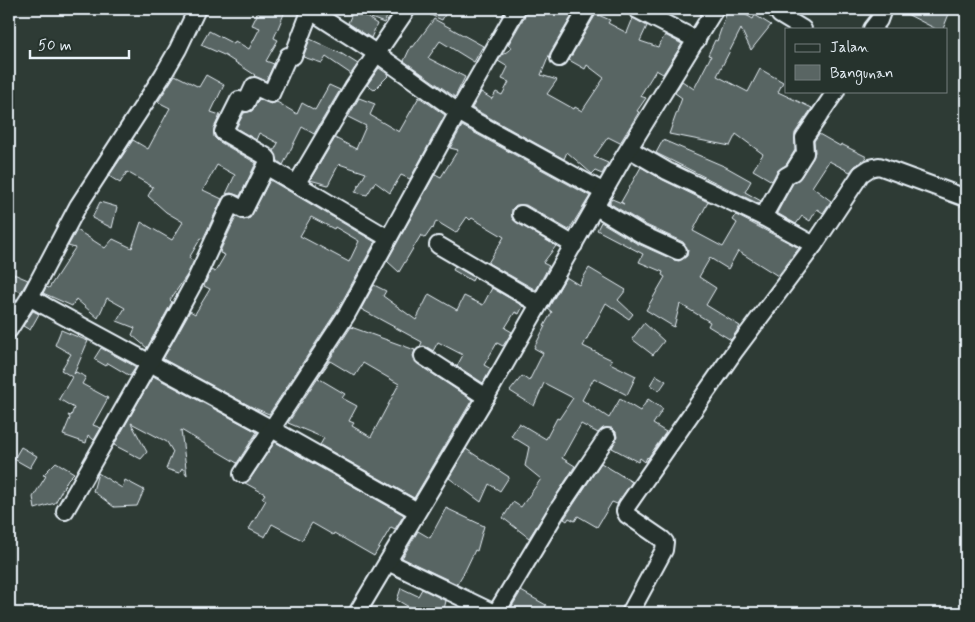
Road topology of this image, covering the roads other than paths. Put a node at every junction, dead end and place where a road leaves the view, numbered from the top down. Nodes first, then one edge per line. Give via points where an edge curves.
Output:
1 (197, 9) edge
2 (407, 9) edge
3 (517, 9) edge
4 (587, 9) edge
5 (636, 9) edge
6 (715, 9) edge
7 (776, 9) edge
8 (883, 9) edge
9 (311, 10) edge
10 (802, 28) edge
11 (873, 28) edge
12 (697, 40) junction
13 (376, 53) junction
14 (559, 58) dead end
15 (835, 92) edge
16 (458, 112) junction
17 (629, 149) junction
18 (266, 166) junction
19 (297, 184) junction
20 (604, 192) junction
21 (966, 198) edge
22 (596, 207) junction
23 (521, 214) dead end
24 (762, 217) junction
25 (388, 238) junction
26 (438, 245) dead end
27 (574, 245) junction
28 (814, 245) junction
29 (678, 251) dead end
30 (31, 294) junction
31 (539, 304) junction
32 (9, 330) edge
33 (423, 356) dead end
34 (150, 364) junction
35 (486, 397) junction
36 (272, 428) junction
37 (607, 437) dead end
38 (242, 474) dead end
39 (65, 511) dead end
40 (417, 511) junction
41 (388, 562) junction
42 (357, 613) edge
43 (495, 613) edge
44 (630, 613) edge

1 - 30 street via 168,66 78,206
2 - 13 street
3 - 16 street
4 - 14 street
5 - 12 street
6 - 12 street
7 - 10 street via 780,15
8 - 11 street
9 - 13 street
9 - 18 street via 293,56 288,56 271,94 254,86 246,103 239,100 222,132 265,156 268,159
12 - 17 street
13 - 16 street
13 - 19 street
15 - 24 street via 804,138 805,153 786,176
16 - 20 street
16 - 25 street
17 - 20 street
17 - 24 street
18 - 19 street
18 - 34 street via 244,210 231,203 196,279
19 - 25 street
20 - 22 street
21 - 28 street via 874,166 861,174
22 - 27 street
22 - 29 street via 641,234
23 - 27 street
24 - 28 street
25 - 36 street via 347,314
26 - 31 street
27 - 31 street
28 - 44 street via 734,352 627,506 627,515 662,539 665,546
30 - 32 street
30 - 34 street via 45,306
31 - 35 street
33 - 35 street
34 - 36 street
34 - 39 street
35 - 40 street
36 - 38 street
36 - 40 street
37 - 43 street
40 - 41 street
41 - 42 street
41 - 43 street

